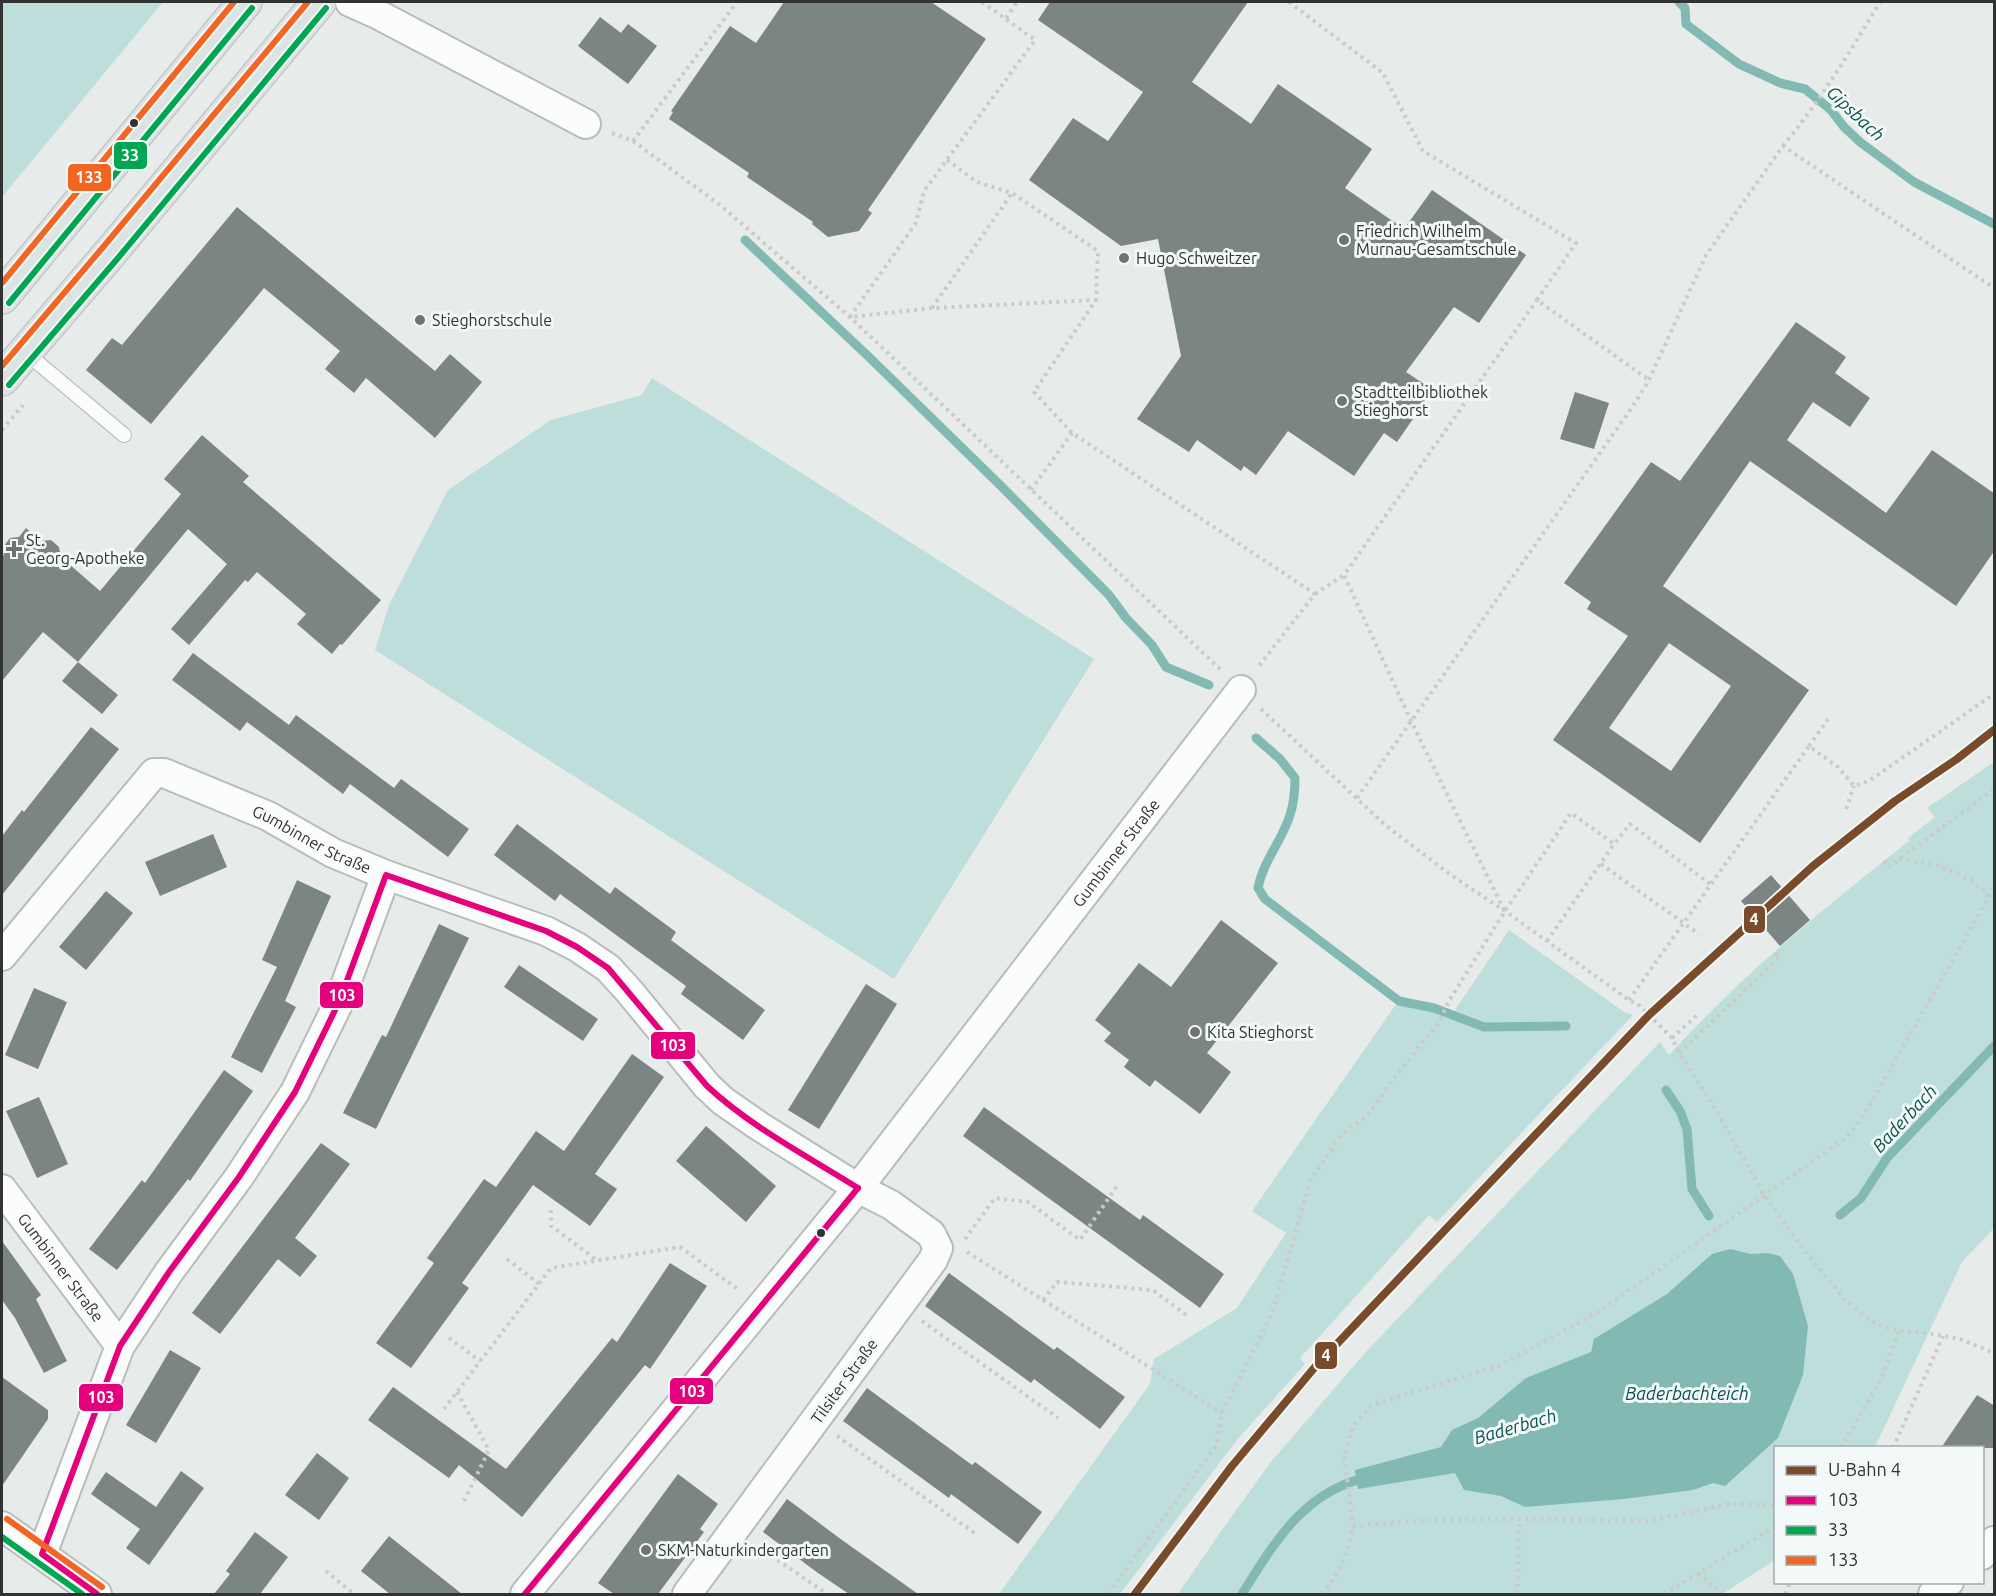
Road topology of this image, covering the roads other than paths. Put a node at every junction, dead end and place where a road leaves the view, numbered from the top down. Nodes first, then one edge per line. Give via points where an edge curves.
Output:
1 (245, 2) edge
2 (319, 2) edge
3 (350, 2) edge
4 (586, 124) road end
5 (2, 297) edge
6 (25, 352) junction
7 (2, 380) edge
8 (124, 435) dead end
9 (1241, 690) road end
10 (386, 875) junction
11 (2, 956) edge
12 (858, 1188) junction
13 (2, 1189) edge
14 (120, 1346) junction
15 (2, 1526) edge
16 (1995, 1541) edge
17 (42, 1554) junction
18 (1984, 1554) edge
19 (1946, 1584) edge
20 (96, 1594) edge
21 (525, 1594) edge
22 (687, 1594) edge
23 (1933, 1594) edge

1 - 5 main road
2 - 6 main road
3 - 4 street
6 - 7 main road
6 - 8 lane
9 - 12 street, Gumbinner Straße
10 - 11 street, Gumbinner Straße via 333,853 268,816 164,773 154,773
10 - 12 street, Gumbinner Straße via 546,931 577,947 615,975 723,1101
10 - 14 street via 339,1002 295,1092
12 - 21 street, Gumbinner Straße
12 - 22 street, Tilsiter Straße via 891,1205 948,1247 899,1304
13 - 14 street, Gumbinner Straße
14 - 17 street
15 - 17 street
16 - 18 street
17 - 20 street
19 - 23 street

